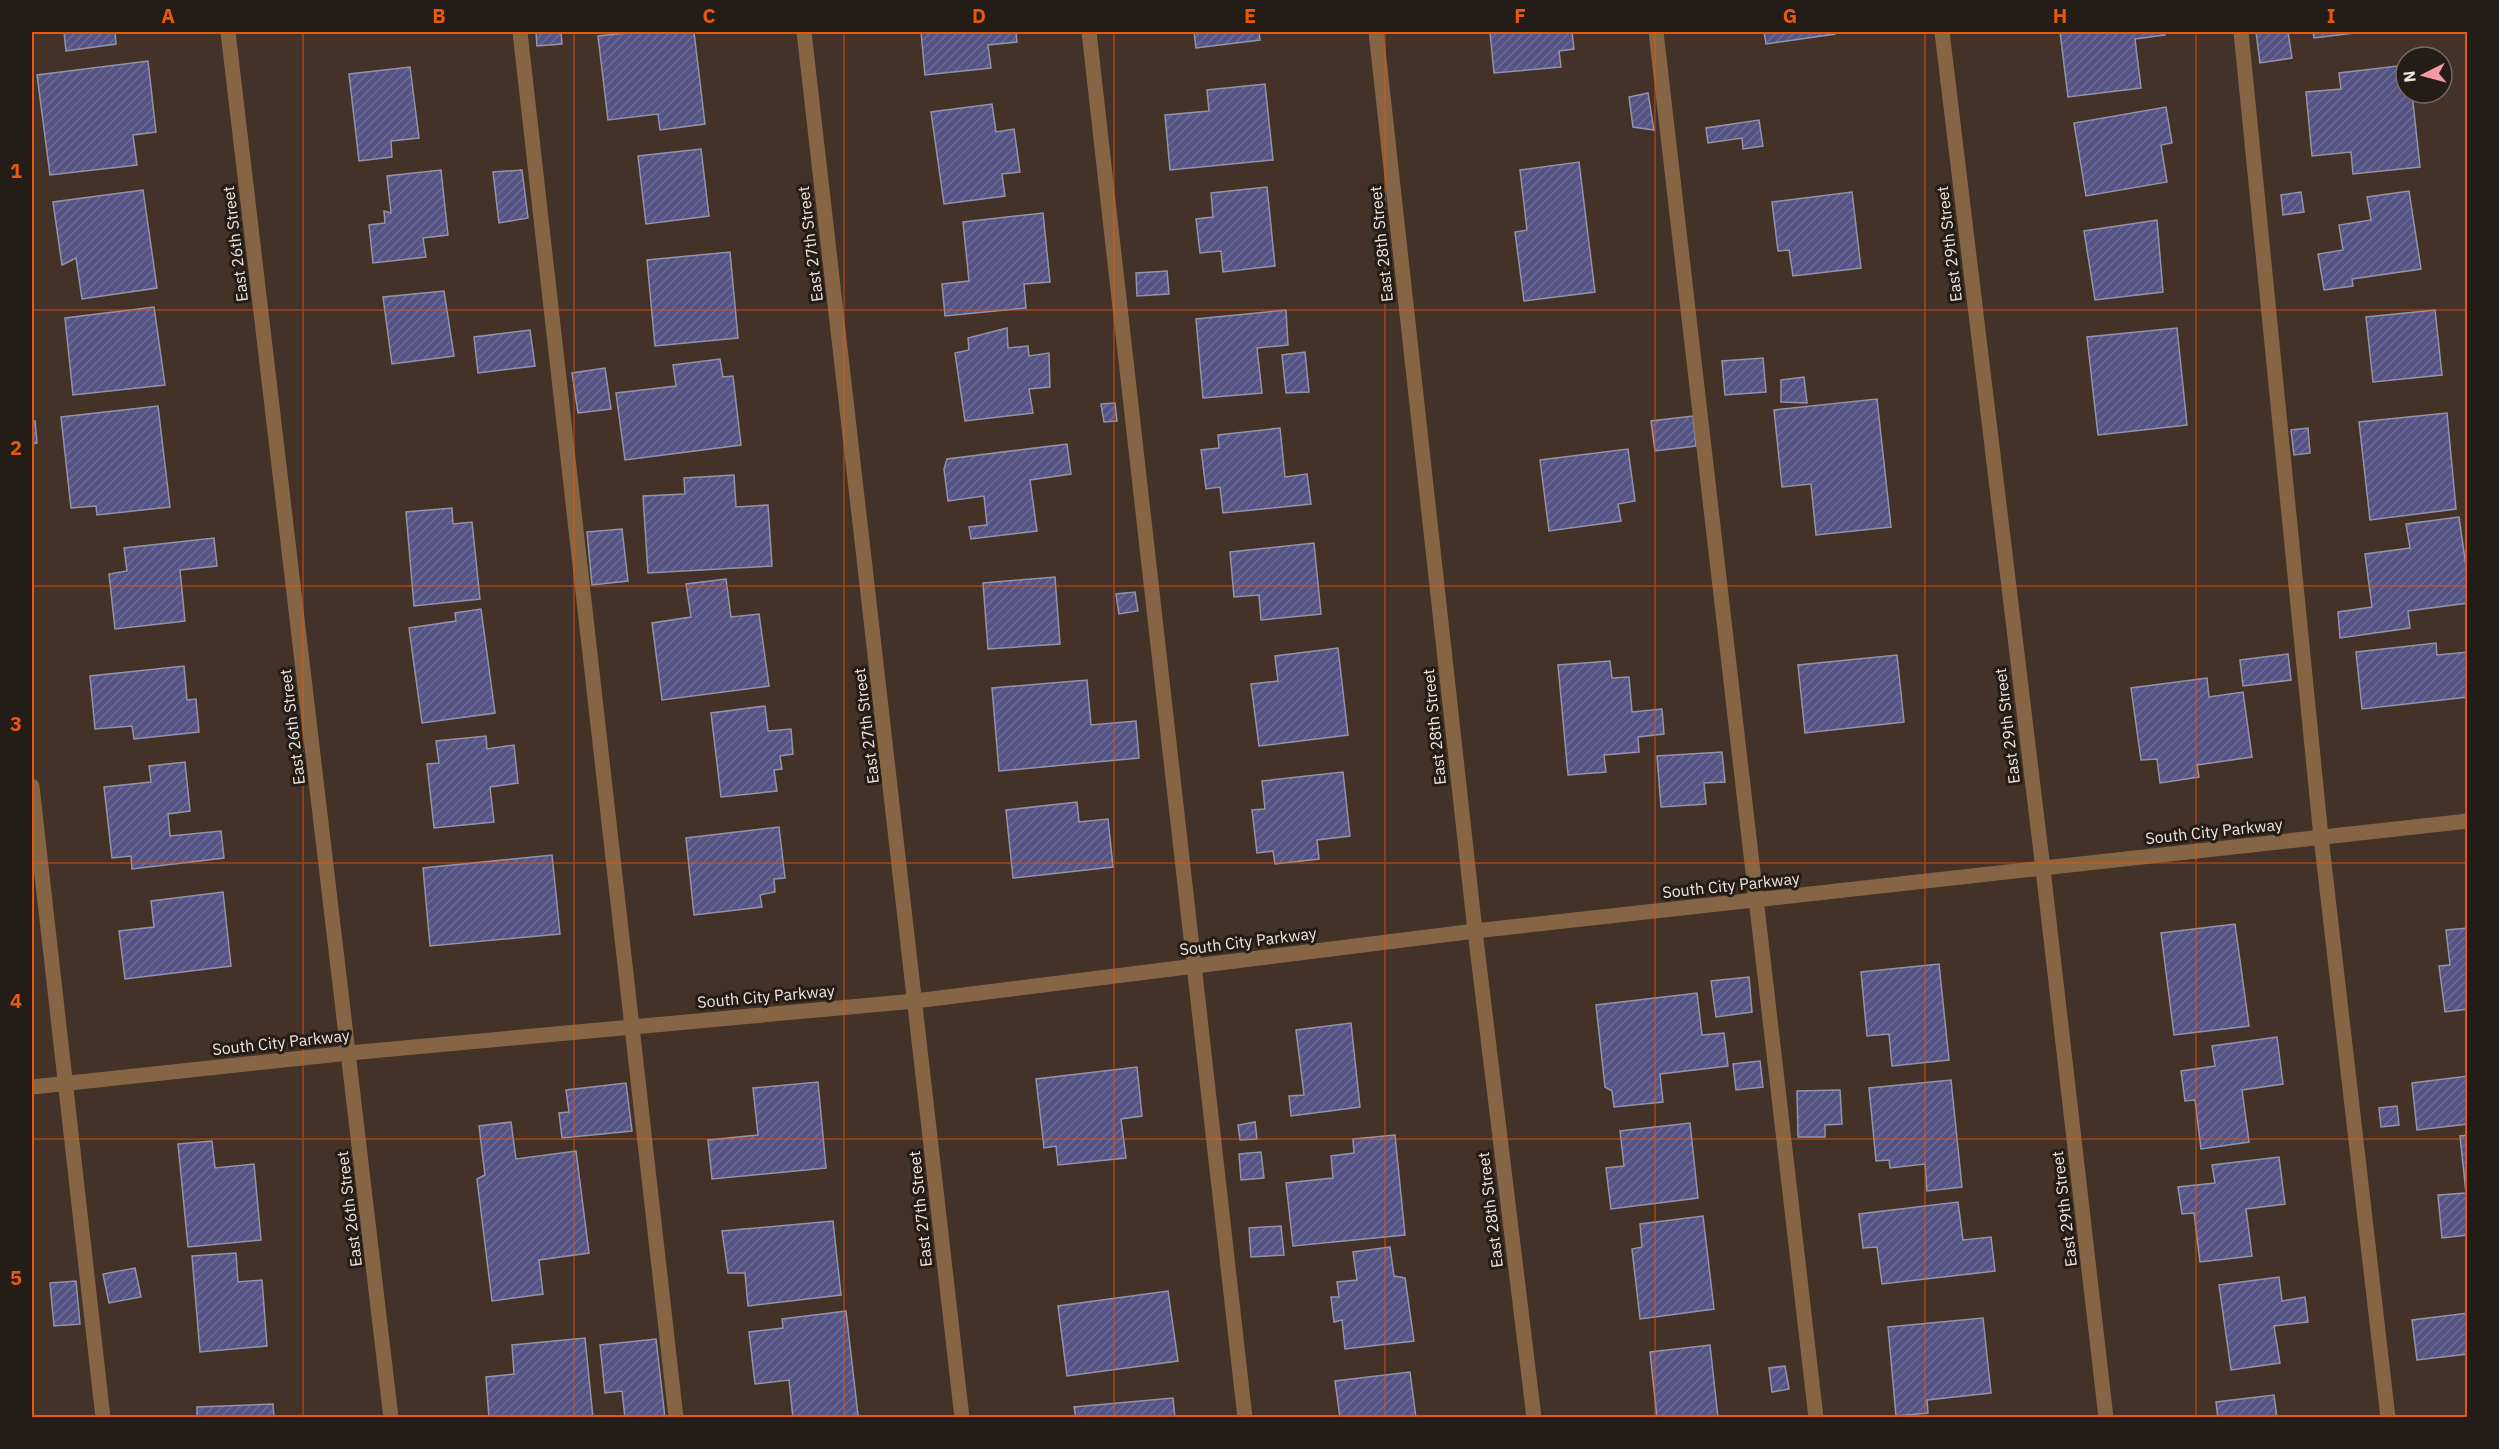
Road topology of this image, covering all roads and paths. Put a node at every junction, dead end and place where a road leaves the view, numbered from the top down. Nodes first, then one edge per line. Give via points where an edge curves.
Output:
1 (228, 32) edge
2 (520, 32) edge
3 (804, 32) edge
4 (1089, 32) edge
5 (1376, 32) edge
6 (1656, 32) edge
7 (1942, 32) edge
8 (2241, 32) edge
9 (32, 786) edge
10 (2468, 821) edge
11 (2321, 837) junction
12 (2043, 869) junction
13 (1757, 900) junction
14 (1475, 931) junction
15 (1195, 966) junction
16 (915, 1001) junction
17 (633, 1026) junction
18 (349, 1053) junction
19 (65, 1084) junction
20 (32, 1087) edge
21 (102, 1418) edge
22 (391, 1418) edge
23 (676, 1418) edge
24 (962, 1418) edge
25 (1245, 1418) edge
26 (1534, 1418) edge
27 (1816, 1418) edge
28 (2106, 1418) edge
29 (2388, 1418) edge

1 - 18 street, East 26th Street
2 - 17 street
3 - 16 street, East 27th Street
4 - 15 street
5 - 14 street, East 28th Street
6 - 13 street
7 - 12 street, East 29th Street
8 - 11 street
9 - 19 street
10 - 11 street, South City Parkway
11 - 12 street, South City Parkway
11 - 29 street
12 - 13 street, South City Parkway
12 - 28 street, East 29th Street
13 - 14 street, South City Parkway
13 - 27 street
14 - 15 street, South City Parkway
14 - 26 street, East 28th Street
15 - 16 street, South City Parkway
15 - 25 street
16 - 17 street, South City Parkway
16 - 24 street, East 27th Street
17 - 18 street, South City Parkway
17 - 23 street
18 - 19 street, South City Parkway
18 - 22 street, East 26th Street
19 - 20 street, South City Parkway
19 - 21 street

